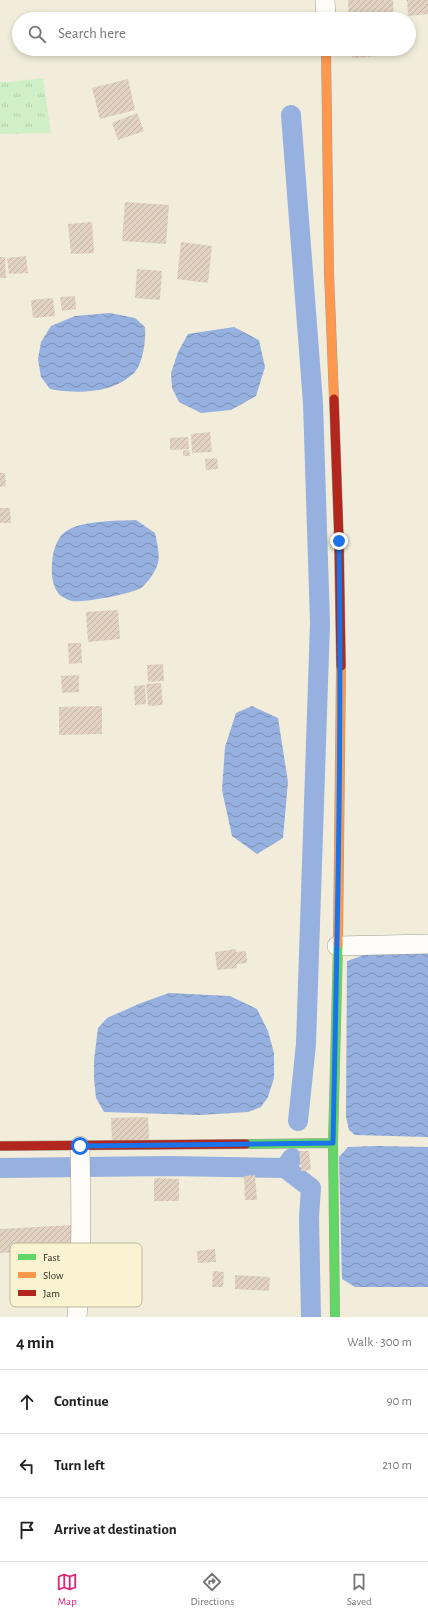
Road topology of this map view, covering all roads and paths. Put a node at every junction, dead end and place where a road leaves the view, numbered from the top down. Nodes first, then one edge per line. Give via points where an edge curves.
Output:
1 (325, 0) edge
2 (326, 12) edge
3 (326, 56) edge
4 (428, 944) edge
5 (337, 946) junction
6 (333, 1143) junction
7 (0, 1146) edge
8 (80, 1146) junction
9 (80, 1243) edge
10 (78, 1307) edge
11 (77, 1317) edge
12 (335, 1317) edge

1 - 2 street
3 - 5 street via 329,272 341,672
4 - 5 street
5 - 6 street
6 - 8 street
6 - 12 street
7 - 8 street
8 - 9 street
10 - 11 street

